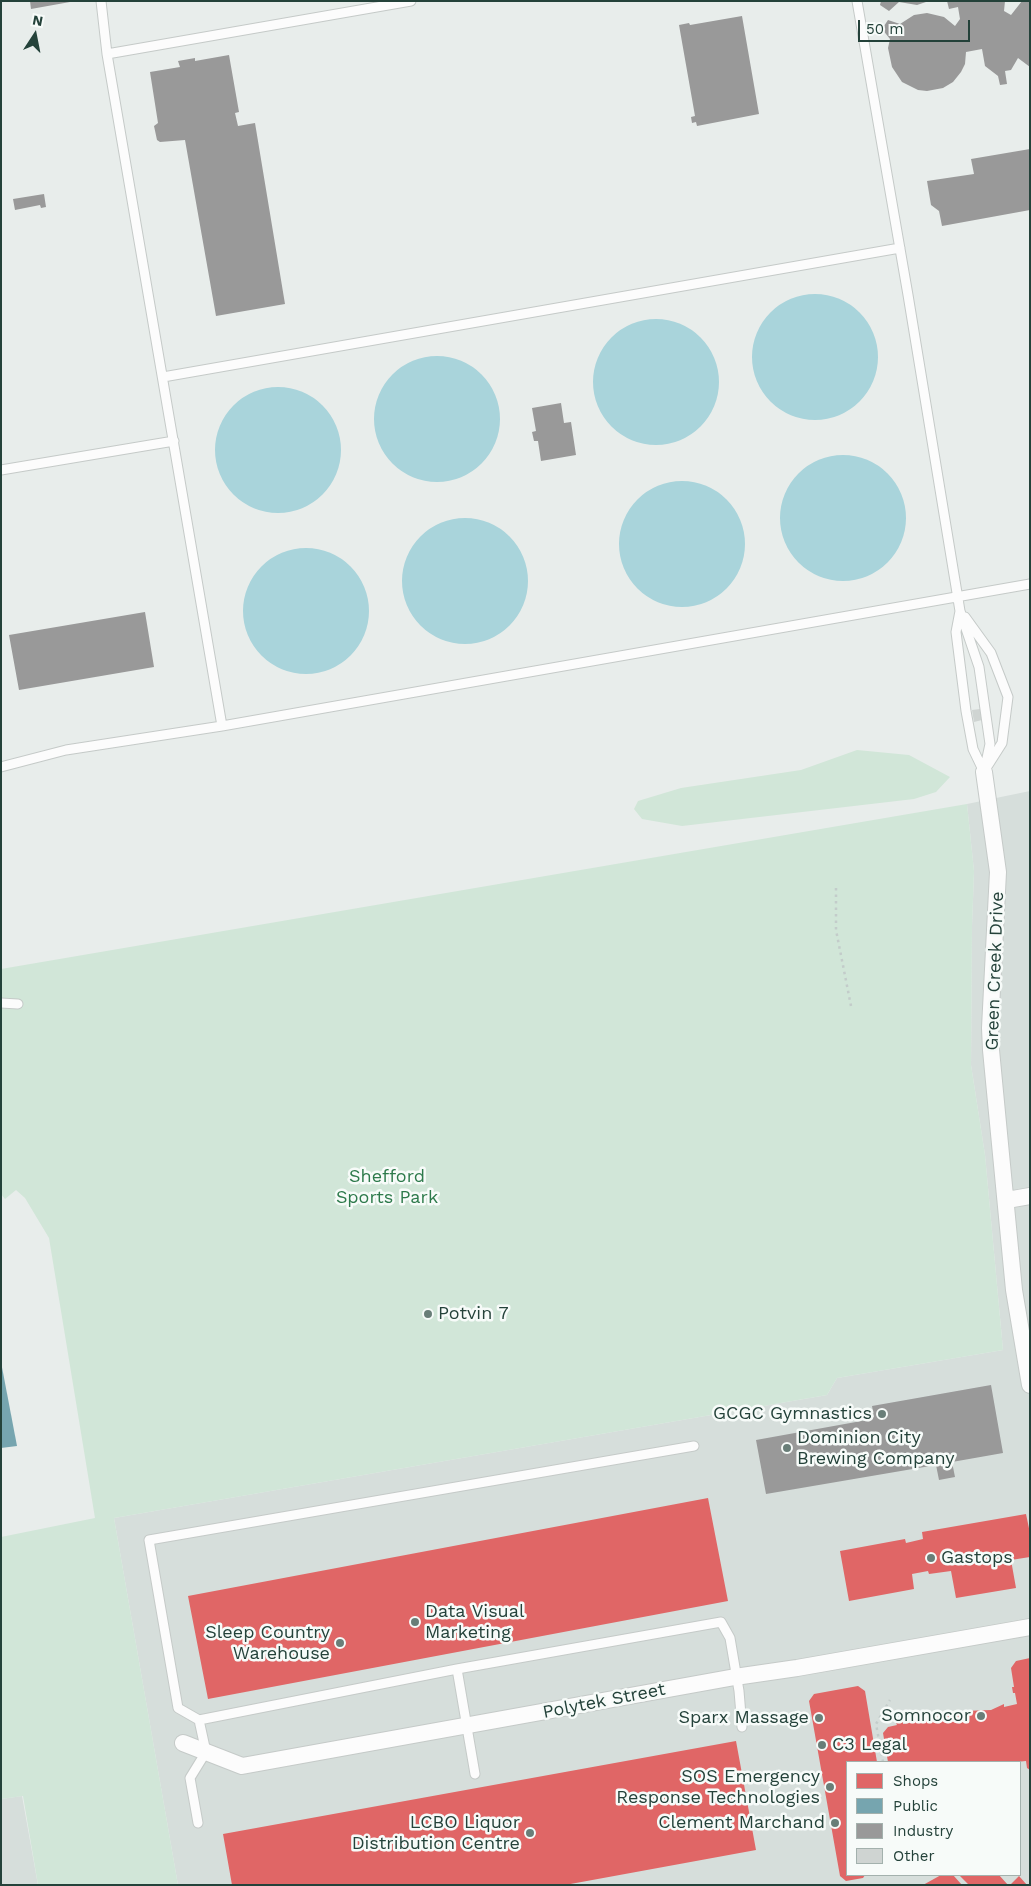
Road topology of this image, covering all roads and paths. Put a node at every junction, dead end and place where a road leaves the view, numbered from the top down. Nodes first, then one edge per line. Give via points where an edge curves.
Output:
1 (101, 1) edge
2 (411, 1) edge
3 (856, 1) edge
4 (107, 54) junction
5 (900, 248) junction
6 (163, 377) junction
7 (174, 441) junction
8 (1, 470) edge
9 (1030, 584) edge
10 (958, 598) junction
11 (960, 611) junction
12 (222, 726) junction
13 (1, 767) edge
14 (984, 772) junction
15 (836, 888) dead end
16 (1, 1003) edge
17 (18, 1004) dead end
18 (851, 1006) dead end
19 (1030, 1196) edge
20 (1007, 1200) junction
21 (1030, 1385) edge
22 (694, 1446) dead end
23 (1030, 1628) edge
24 (457, 1669) junction
25 (736, 1677) junction
26 (890, 1700) dead end
27 (199, 1720) junction
28 (468, 1726) junction
29 (742, 1727) dead end
30 (183, 1742) dead end
31 (206, 1752) junction
32 (883, 1761) edge
33 (475, 1774) dead end
34 (198, 1823) dead end

1 - 4 lane
2 - 4 lane
3 - 5 lane
4 - 6 lane
5 - 6 lane
5 - 10 lane
6 - 7 lane
7 - 8 lane
7 - 12 lane
9 - 10 lane
10 - 11 lane
10 - 12 lane
11 - 14 lane via 956,632 966,711 973,749
11 - 14 lane via 979,667 990,749
11 - 14 lane via 991,653 1008,697 1002,743
12 - 13 lane via 66,750
14 - 20 street, Green Creek Drive via 998,872 990,1028
15 - 18 path via 836,930
16 - 17 lane
19 - 20 street
20 - 21 street, Green Creek Drive via 1014,1290
22 - 27 lane via 149,1540 178,1708
23 - 25 street, Polytek Street
24 - 25 lane via 721,1622 730,1638
24 - 27 lane
24 - 28 lane
25 - 28 street, Polytek Street
25 - 29 lane
26 - 32 path via 876,1724
27 - 31 lane
28 - 31 street, Polytek Street via 242,1766
28 - 33 lane
30 - 31 street, Polytek Street
31 - 34 lane via 190,1778

